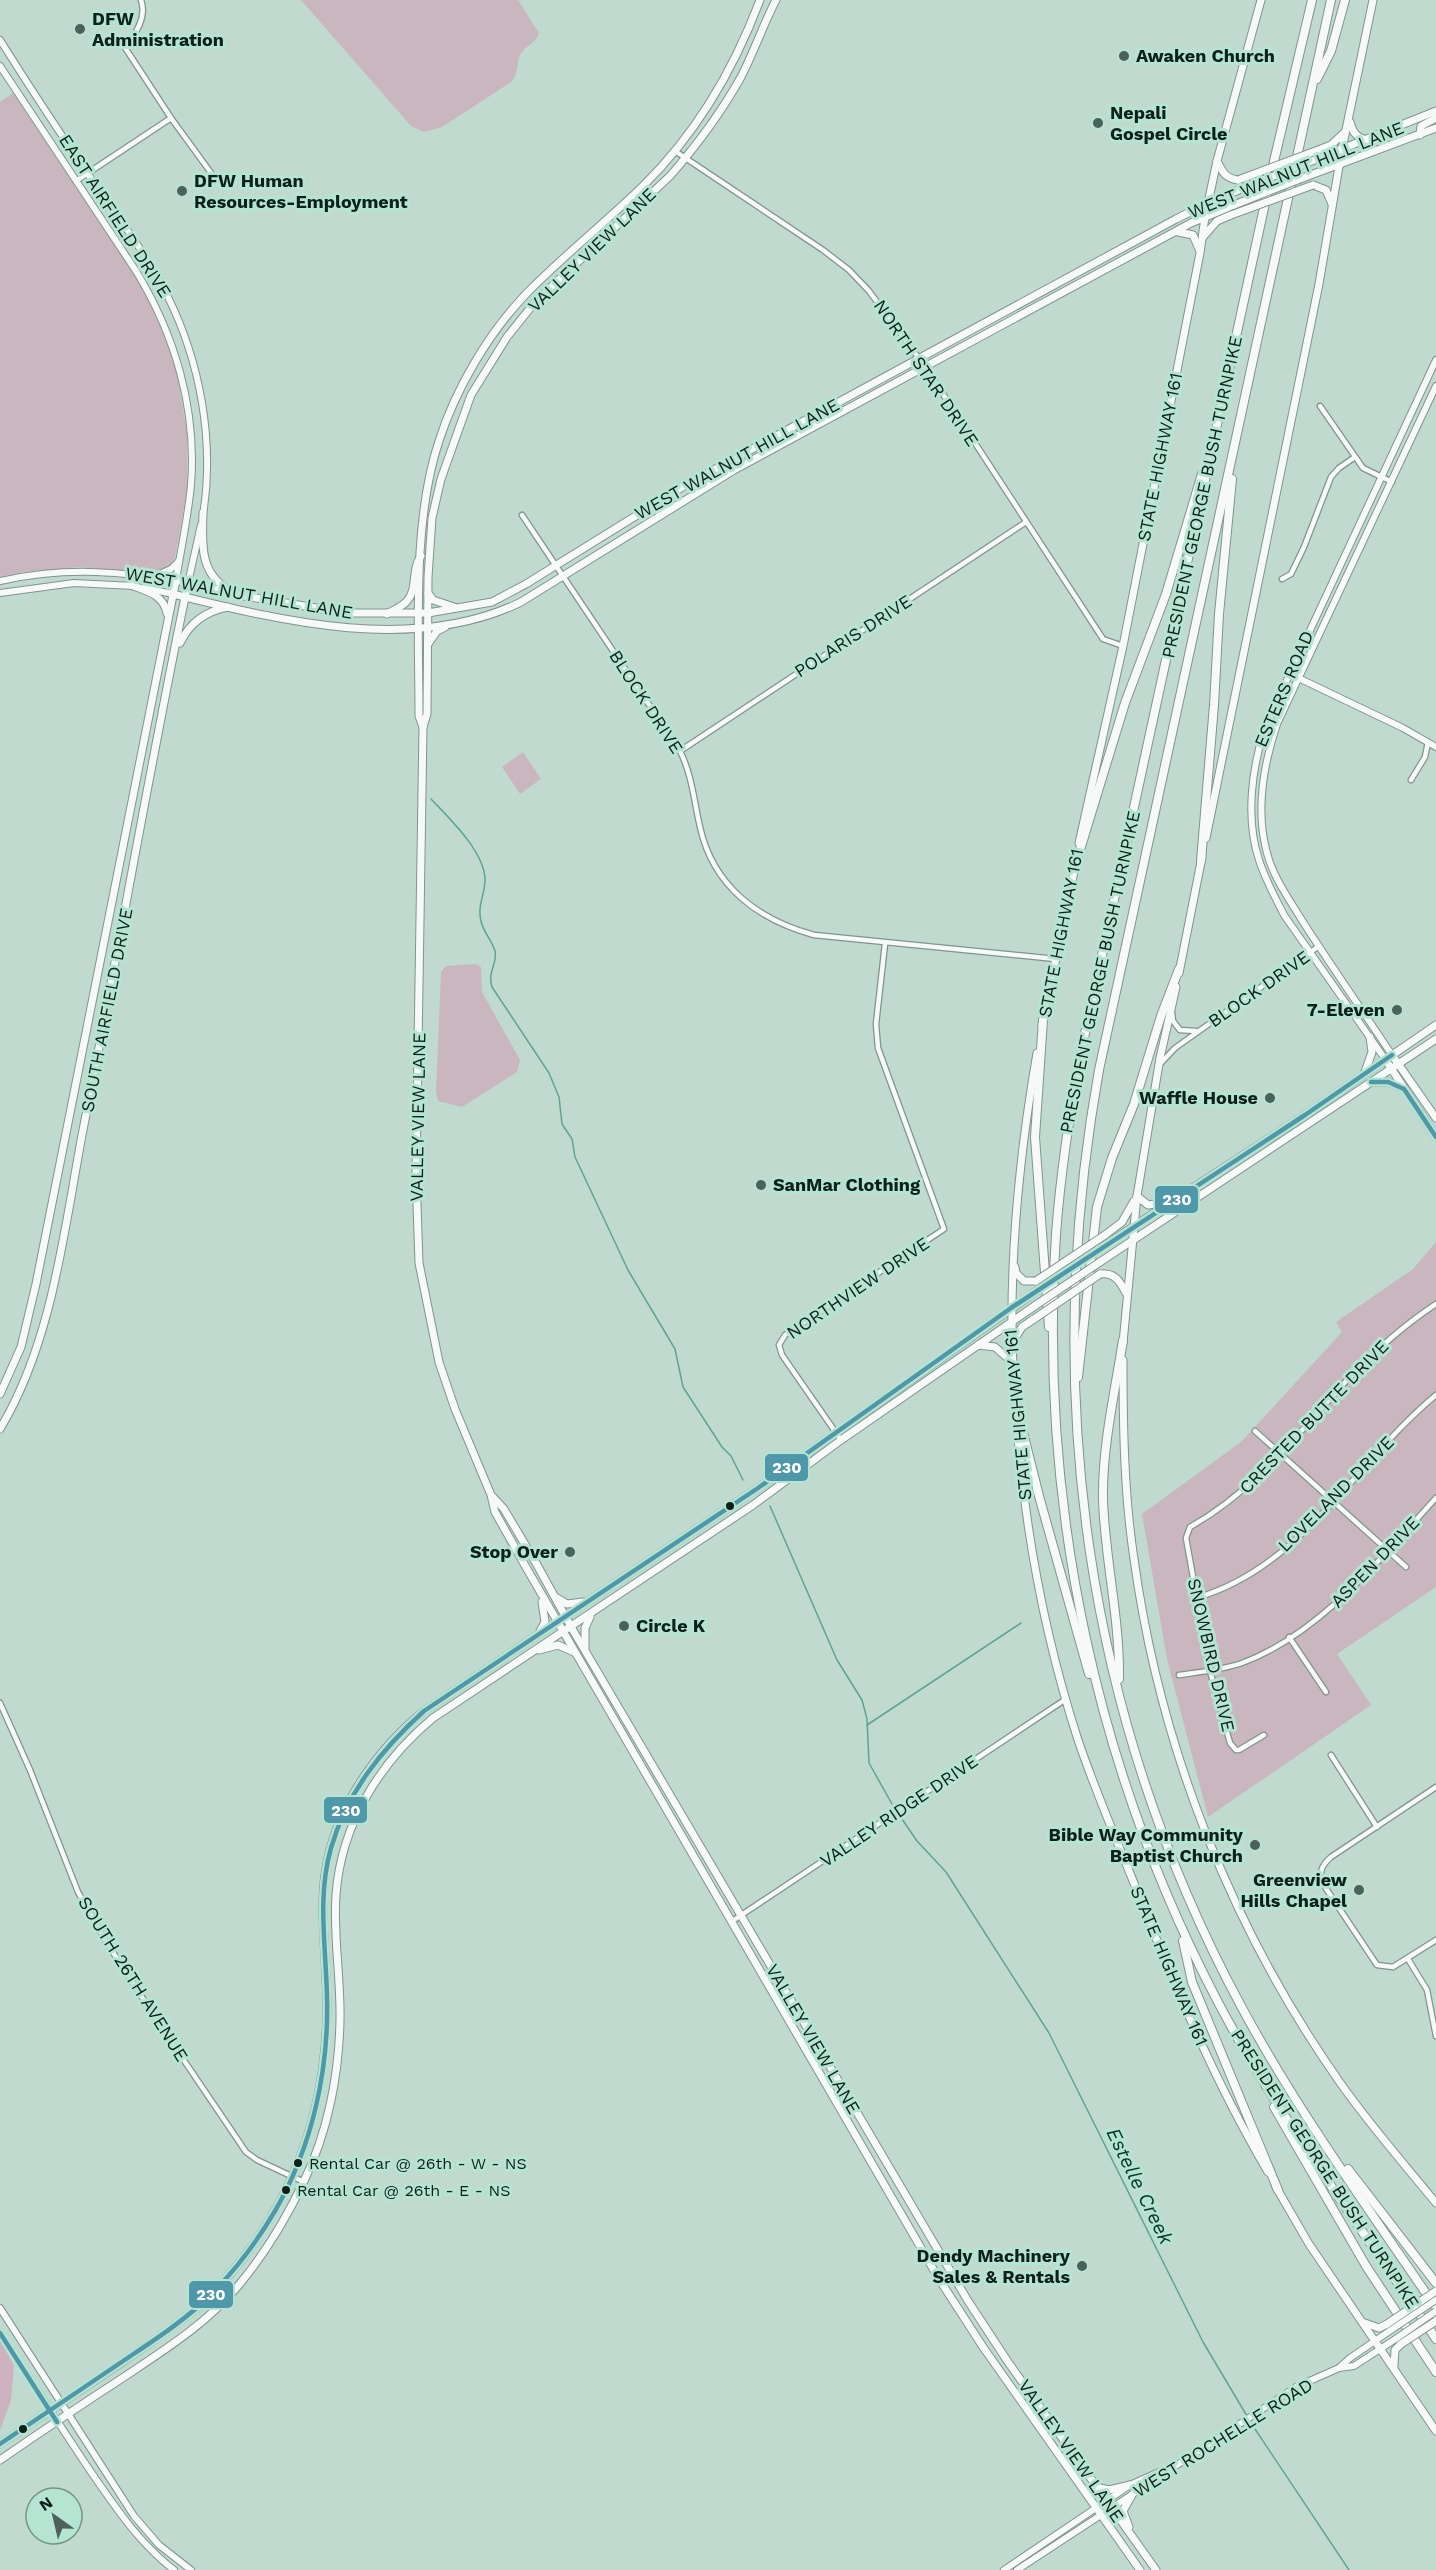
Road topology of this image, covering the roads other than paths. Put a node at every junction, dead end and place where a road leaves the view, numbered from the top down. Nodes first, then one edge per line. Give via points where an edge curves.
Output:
1 (141, 0) edge
2 (760, 0) edge
3 (776, 0) edge
4 (1261, 0) edge
5 (1307, 0) edge
6 (1312, 0) edge
7 (1331, 0) edge
8 (1345, 0) edge
9 (1373, 0) edge
10 (1306, 33) junction
11 (0, 40) edge
12 (0, 66) edge
13 (1312, 90) junction
14 (1436, 111) edge
15 (171, 118) junction
16 (1436, 118) edge
17 (1349, 120) junction
18 (1436, 128) edge
19 (1347, 129) junction
20 (1420, 135) junction
21 (1367, 140) junction
22 (1342, 149) junction
23 (675, 151) junction
24 (686, 158) junction
25 (1217, 161) junction
26 (1340, 163) junction
27 (88, 174) junction
28 (214, 177) dead end
29 (76, 181) junction
30 (1208, 203) junction
31 (1332, 204) junction
32 (1205, 217) junction
33 (1176, 232) junction
34 (1203, 238) junction
35 (1200, 253) junction
36 (1110, 255) junction
37 (1114, 265) junction
38 (918, 358) junction
39 (1436, 361) edge
40 (926, 368) junction
41 (1436, 386) edge
42 (1320, 406) dead end
43 (812, 416) junction
44 (817, 426) junction
45 (1213, 442) junction
46 (1234, 447) junction
47 (1355, 457) junction
48 (191, 461) junction
49 (207, 461) junction
50 (725, 463) junction
51 (730, 473) junction
52 (1381, 477) junction
53 (1392, 482) junction
54 (203, 513) junction
55 (522, 515) dead end
56 (1026, 522) junction
57 (421, 556) junction
58 (179, 560) junction
59 (556, 566) junction
60 (563, 576) junction
61 (152, 577) junction
62 (1282, 579) dead end
63 (0, 580) edge
64 (176, 580) junction
65 (188, 583) junction
66 (130, 585) junction
67 (428, 592) junction
68 (0, 593) edge
69 (173, 594) junction
70 (244, 596) junction
71 (185, 597) junction
72 (231, 606) junction
73 (469, 607) junction
74 (428, 612) junction
75 (418, 613) junction
76 (167, 614) junction
77 (386, 614) junction
78 (448, 625) junction
79 (418, 627) junction
80 (428, 627) junction
81 (1123, 646) junction
82 (427, 647) junction
83 (175, 654) junction
84 (1288, 673) junction
85 (1299, 677) junction
86 (423, 727) junction
87 (1428, 742) junction
88 (1436, 746) edge
89 (680, 751) junction
90 (1411, 780) dead end
91 (1263, 837) junction
92 (1254, 840) junction
93 (1201, 861) junction
94 (1075, 866) junction
95 (885, 944) junction
96 (1319, 946) junction
97 (1310, 952) junction
98 (1056, 959) junction
99 (1179, 969) junction
100 (1172, 1005) junction
101 (1043, 1020) junction
102 (1436, 1025) edge
103 (1199, 1031) junction
104 (1370, 1037) junction
105 (1436, 1039) edge
106 (1392, 1054) junction
107 (1385, 1059) junction
108 (1398, 1064) junction
109 (1158, 1066) junction
110 (1391, 1069) junction
111 (1363, 1074) junction
112 (1371, 1082) junction
113 (1404, 1089) junction
114 (1305, 1115) junction
115 (1436, 1118) edge
116 (1310, 1123) junction
117 (1436, 1137) edge
118 (1137, 1196) junction
119 (1171, 1201) junction
120 (1134, 1226) junction
121 (45, 1239) junction
122 (1131, 1241) junction
123 (61, 1242) junction
124 (1013, 1262) junction
125 (1126, 1293) junction
126 (1436, 1304) edge
127 (1011, 1308) junction
128 (1010, 1322) junction
129 (1123, 1340) junction
130 (1012, 1344) junction
131 (978, 1345) junction
132 (1053, 1361) junction
133 (1013, 1364) junction
134 (0, 1394) edge
135 (1436, 1395) edge
136 (1014, 1397) junction
137 (1075, 1401) junction
138 (0, 1429) edge
139 (1255, 1431) dead end
140 (836, 1433) junction
141 (841, 1440) junction
142 (1282, 1455) junction
143 (491, 1495) junction
144 (1436, 1498) edge
145 (1334, 1501) junction
146 (1190, 1527) joint
147 (698, 1529) junction
148 (704, 1538) junction
149 (1388, 1551) junction
150 (1406, 1567) dead end
151 (539, 1591) junction
152 (601, 1593) junction
153 (557, 1598) junction
154 (1196, 1598) junction
155 (592, 1614) junction
156 (564, 1616) junction
157 (556, 1621) junction
158 (571, 1627) junction
159 (563, 1633) junction
160 (538, 1634) junction
161 (1289, 1637) junction
162 (534, 1651) junction
163 (585, 1652) junction
164 (575, 1653) junction
165 (1210, 1671) junction
166 (1179, 1675) dead end
167 (1119, 1692) junction
168 (1326, 1692) dead end
169 (1066, 1699) junction
170 (0, 1703) edge
171 (1103, 1710) junction
172 (406, 1726) junction
173 (413, 1735) junction
174 (1264, 1735) dead end
175 (1331, 1755) dead end
176 (1436, 1787) edge
177 (1377, 1827) junction
178 (742, 1915) junction
179 (731, 1922) junction
180 (1180, 1925) junction
181 (1436, 1940) edge
182 (1408, 1959) junction
183 (326, 1971) junction
184 (339, 1971) junction
185 (1436, 2036) edge
186 (1257, 2071) junction
187 (853, 2108) junction
188 (843, 2114) junction
189 (1324, 2141) junction
190 (293, 2175) junction
191 (304, 2182) junction
192 (1278, 2190) junction
193 (1436, 2203) edge
194 (951, 2273) junction
195 (939, 2279) junction
196 (1436, 2283) edge
197 (1436, 2291) edge
198 (1436, 2300) edge
199 (0, 2308) edge
200 (195, 2309) junction
201 (1436, 2310) edge
202 (206, 2318) junction
203 (1436, 2321) edge
204 (1363, 2322) junction
205 (10, 2323) junction
206 (1389, 2327) junction
207 (0, 2331) edge
208 (1436, 2339) edge
209 (1376, 2341) junction
210 (1399, 2341) junction
211 (1382, 2349) junction
212 (1394, 2367) junction
213 (1339, 2368) junction
214 (1436, 2372) edge
215 (61, 2403) junction
216 (50, 2411) junction
217 (68, 2414) junction
218 (57, 2422) junction
219 (1436, 2431) edge
220 (0, 2444) edge
221 (0, 2460) edge
222 (1185, 2460) junction
223 (1130, 2485) junction
224 (1096, 2487) junction
225 (1132, 2495) junction
226 (1106, 2502) junction
227 (1096, 2508) junction
228 (1111, 2509) junction
229 (1102, 2516) junction
230 (1141, 2550) junction
231 (174, 2570) edge
232 (191, 2570) edge
233 (1004, 2570) edge
234 (1017, 2570) edge
235 (1140, 2570) edge
236 (1156, 2570) edge

1 - 15 street via 142,18 133,38 124,46
2 - 23 main road, VALLEY VIEW LANE via 728,72
3 - 24 main road, VALLEY VIEW LANE via 741,77
4 - 25 main road, STATE HIGHWAY 161
5 - 10 highway
6 - 10 highway, PRESIDENT GEORGE BUSH TURNPIKE
7 - 13 highway, PRESIDENT GEORGE BUSH TURNPIKE
8 - 13 highway via 1331,51
9 - 17 main road
10 - 45 highway, PRESIDENT GEORGE BUSH TURNPIKE
11 - 27 street, EAST AIRFIELD DRIVE
12 - 29 street, EAST AIRFIELD DRIVE
13 - 46 highway, PRESIDENT GEORGE BUSH TURNPIKE
14 - 21 main road, WEST WALNUT HILL LANE
15 - 27 street
15 - 28 street
16 - 20 main road via 1421,126
17 - 19 main road
17 - 21 main road via 1353,132
18 - 20 main road, WEST WALNUT HILL LANE
19 - 22 main road
19 - 25 main road, bridge via 1331,145 1238,180 1223,174
20 - 26 main road, WEST WALNUT HILL LANE
21 - 22 main road, WEST WALNUT HILL LANE
22 - 26 main road
22 - 30 main road, WEST WALNUT HILL LANE, bridge
23 - 24 street, NORTH STAR DRIVE
23 - 57 main road, VALLEY VIEW LANE via 643,186 526,294 488,342 439,439 425,506
24 - 38 street, NORTH STAR DRIVE via 849,270 883,308
24 - 67 main road, VALLEY VIEW LANE via 535,302 489,364 471,395 441,479 431,522
25 - 30 main road, STATE HIGHWAY 161
26 - 31 main road
26 - 32 main road, WEST WALNUT HILL LANE, bridge
27 - 29 street
27 - 49 street, EAST AIRFIELD DRIVE via 154,271 177,315 198,382
29 - 48 street, EAST AIRFIELD DRIVE via 136,271 162,319 182,379
30 - 32 main road, STATE HIGHWAY 161
30 - 36 main road, WEST WALNUT HILL LANE
31 - 34 main road, bridge via 1326,190 1313,185 1217,221
31 - 93 main road
32 - 33 main road, WEST WALNUT HILL LANE
32 - 34 main road, STATE HIGHWAY 161
33 - 35 main road via 1193,235
33 - 37 main road, WEST WALNUT HILL LANE
34 - 35 main road, STATE HIGHWAY 161
35 - 81 main road, STATE HIGHWAY 161
36 - 37 main road
36 - 38 main road, WEST WALNUT HILL LANE
37 - 40 main road, WEST WALNUT HILL LANE
38 - 40 street, NORTH STAR DRIVE
38 - 43 main road, WEST WALNUT HILL LANE
39 - 52 street, ESTERS ROAD
40 - 44 main road, WEST WALNUT HILL LANE
40 - 56 street, NORTH STAR DRIVE
41 - 53 street, ESTERS ROAD
42 - 47 street
43 - 44 main road
43 - 50 main road, WEST WALNUT HILL LANE
44 - 51 main road, WEST WALNUT HILL LANE
45 - 94 highway
45 - 132 highway, PRESIDENT GEORGE BUSH TURNPIKE via 1072,1098 1055,1242
46 - 93 highway
46 - 137 highway, PRESIDENT GEORGE BUSH TURNPIKE via 1092,1108 1076,1246
47 - 52 street via 1363,468
47 - 62 street via 1331,477 1300,556 1291,574
48 - 49 street
48 - 58 street, EAST AIRFIELD DRIVE
49 - 54 street, EAST AIRFIELD DRIVE
50 - 51 main road
50 - 59 main road, WEST WALNUT HILL LANE
51 - 60 main road, WEST WALNUT HILL LANE
52 - 53 street
52 - 84 street, ESTERS ROAD
53 - 85 street, ESTERS ROAD
54 - 65 street, EAST AIRFIELD DRIVE
54 - 70 main road via 201,549 206,565 221,585
55 - 59 street, BLOCK DRIVE
56 - 81 street, NORTH STAR DRIVE via 1103,639
56 - 89 street, POLARIS DRIVE
57 - 75 main road, VALLEY VIEW LANE
57 - 77 main road via 415,564 406,603
58 - 61 street via 163,574
58 - 64 street, EAST AIRFIELD DRIVE
59 - 60 street, BLOCK DRIVE
59 - 73 main road, WEST WALNUT HILL LANE via 492,602
60 - 78 main road, WEST WALNUT HILL LANE via 500,613
60 - 89 street, BLOCK DRIVE
61 - 63 street, WEST WALNUT HILL LANE via 111,571 65,571
61 - 64 street, WEST WALNUT HILL LANE
64 - 65 main road, WEST WALNUT HILL LANE
64 - 69 main road, SOUTH AIRFIELD DRIVE
65 - 70 main road, WEST WALNUT HILL LANE
65 - 71 main road, SOUTH AIRFIELD DRIVE
66 - 68 street, WEST WALNUT HILL LANE via 74,583
66 - 69 street, WEST WALNUT HILL LANE
66 - 76 main road via 153,593 162,601
67 - 73 main road via 439,603
67 - 74 main road, VALLEY VIEW LANE
69 - 71 main road, WEST WALNUT HILL LANE
69 - 76 main road, SOUTH AIRFIELD DRIVE
70 - 77 main road, WEST WALNUT HILL LANE via 346,614
71 - 72 main road, WEST WALNUT HILL LANE
71 - 83 main road, SOUTH AIRFIELD DRIVE
72 - 79 main road, WEST WALNUT HILL LANE via 339,627
72 - 83 main road via 196,620
73 - 74 main road, WEST WALNUT HILL LANE
74 - 75 main road, WEST WALNUT HILL LANE
74 - 80 main road, VALLEY VIEW LANE
75 - 77 main road, WEST WALNUT HILL LANE
75 - 79 main road, VALLEY VIEW LANE
76 - 121 main road, SOUTH AIRFIELD DRIVE
78 - 80 main road, WEST WALNUT HILL LANE
78 - 82 main road via 437,632
79 - 80 main road, WEST WALNUT HILL LANE
79 - 86 main road, VALLEY VIEW LANE via 419,716
80 - 82 main road, VALLEY VIEW LANE
81 - 94 main road, STATE HIGHWAY 161
82 - 86 main road, VALLEY VIEW LANE
83 - 123 main road, SOUTH AIRFIELD DRIVE
84 - 85 street
84 - 92 street, ESTERS ROAD via 1258,750 1252,793
85 - 87 street
85 - 91 street, ESTERS ROAD via 1271,741 1261,804
86 - 143 main road, VALLEY VIEW LANE via 416,1175 419,1263 439,1362
87 - 88 street
87 - 90 street via 1425,757
89 - 95 street, BLOCK DRIVE via 711,862 740,898 789,928
91 - 92 street
91 - 96 street, ESTERS ROAD via 1271,866
92 - 97 street, ESTERS ROAD via 1274,895
93 - 99 main road
94 - 98 main road, STATE HIGHWAY 161
95 - 98 street, BLOCK DRIVE
95 - 140 street, NORTHVIEW DRIVE via 876,1024 878,1048 944,1229 784,1335 779,1344 782,1355
96 - 97 street, BLOCK DRIVE
96 - 106 street, ESTERS ROAD
97 - 103 street, BLOCK DRIVE
97 - 104 street, ESTERS ROAD
98 - 101 main road, STATE HIGHWAY 161
99 - 100 main road
99 - 137 highway via 1097,1208
100 - 103 street, BLOCK DRIVE via 1173,1021 1179,1030
100 - 109 main road
101 - 124 main road, STATE HIGHWAY 161 via 1026,1117
101 - 132 highway via 1035,1137
102 - 106 main road
103 - 109 street, BLOCK DRIVE
104 - 107 street, ESTERS ROAD
104 - 111 main road via 1372,1052
105 - 108 main road
106 - 107 main road
106 - 108 main road, ESTERS ROAD
107 - 110 main road, ESTERS ROAD
107 - 111 main road
108 - 110 main road
108 - 115 main road, ESTERS ROAD
109 - 118 main road
110 - 112 main road
110 - 113 main road, ESTERS ROAD
111 - 114 main road
112 - 113 main road via 1389,1082
112 - 116 main road
113 - 117 main road, ESTERS ROAD
114 - 116 main road
114 - 119 main road
116 - 122 main road
118 - 119 main road via 1148,1205
118 - 120 main road
118 - 124 main road, bridge via 1122,1222 1036,1281 1024,1281
119 - 120 main road
120 - 122 main road
120 - 127 main road, bridge
121 - 123 main road
121 - 134 main road, SOUTH AIRFIELD DRIVE via 21,1347
122 - 125 main road
122 - 128 main road, bridge
123 - 138 main road, SOUTH AIRFIELD DRIVE via 37,1352
124 - 127 main road, STATE HIGHWAY 161
125 - 129 main road
125 - 130 main road, bridge via 1113,1275 1100,1274 1022,1327
126 - 142 street, CRESTED BUTTE DRIVE via 1407,1323 1371,1357
127 - 128 main road, STATE HIGHWAY 161
127 - 140 main road
128 - 130 main road, STATE HIGHWAY 161
128 - 131 main road
129 - 167 highway via 1103,1498 1119,1645
129 - 193 main road via 1123,1427 1133,1558 1159,1692 1187,1784 1239,1910 1310,2037 1359,2109
130 - 133 main road, STATE HIGHWAY 161
131 - 133 main road via 995,1347
131 - 141 main road
132 - 171 highway, PRESIDENT GEORGE BUSH TURNPIKE via 1056,1431 1070,1555
133 - 136 main road, STATE HIGHWAY 161
135 - 145 street, LOVELAND DRIVE
136 - 169 main road, STATE HIGHWAY 161 via 1032,1551
136 - 171 highway via 1081,1652
137 - 167 highway, PRESIDENT GEORGE BUSH TURNPIKE via 1089,1551
139 - 142 street
140 - 141 street, NORTHVIEW DRIVE
140 - 147 main road
141 - 148 main road
142 - 145 street
142 - 146 street, CRESTED BUTTE DRIVE via 1221,1508
143 - 151 main road, VALLEY VIEW LANE via 495,1512
143 - 153 main road, VALLEY VIEW LANE via 504,1509
144 - 149 street, ASPEN DRIVE
145 - 149 street
145 - 154 street, LOVELAND DRIVE via 1302,1535 1261,1567 1217,1592
146 - 154 street, SNOWBIRD DRIVE via 1186,1538
147 - 148 main road
147 - 152 main road
148 - 155 main road
149 - 150 street
149 - 161 street, ASPEN DRIVE via 1350,1591
151 - 157 main road, VALLEY VIEW LANE
151 - 160 main road via 546,1617
152 - 153 main road via 573,1604
152 - 156 main road
153 - 156 main road, VALLEY VIEW LANE
154 - 165 street, SNOWBIRD DRIVE
155 - 158 main road
155 - 163 main road via 585,1628
156 - 157 main road
156 - 158 main road, VALLEY VIEW LANE
157 - 159 main road, VALLEY VIEW LANE
157 - 160 main road
158 - 159 main road
158 - 163 main road, VALLEY VIEW LANE
159 - 162 main road
159 - 164 main road, VALLEY VIEW LANE
160 - 172 main road
161 - 165 street, ASPEN DRIVE via 1242,1663
161 - 168 street
162 - 164 main road via 558,1645
162 - 173 main road
163 - 178 main road, VALLEY VIEW LANE
164 - 179 main road, VALLEY VIEW LANE
165 - 166 street, ASPEN DRIVE
165 - 174 street, SNOWBIRD DRIVE via 1230,1743 1236,1750 1244,1749
167 - 189 highway, PRESIDENT GEORGE BUSH TURNPIKE via 1155,1812 1205,1933 1253,2027
169 - 178 street, VALLEY RIDGE DRIVE
169 - 192 main road, STATE HIGHWAY 161 via 1093,1781 1162,1956 1247,2137
170 - 190 street, SOUTH 26TH AVENUE via 78,1892 107,1943 244,2149 257,2160
171 - 180 highway, PRESIDENT GEORGE BUSH TURNPIKE via 1139,1823
172 - 173 main road
172 - 183 main road via 358,1784 337,1830 322,1904
173 - 184 main road via 369,1790 346,1842 336,1895
175 - 177 street
176 - 177 street
177 - 182 street via 1322,1865 1321,1881 1374,1963 1393,1967
178 - 179 street, VALLEY RIDGE DRIVE
178 - 187 main road, VALLEY VIEW LANE
179 - 188 main road, VALLEY VIEW LANE
180 - 186 highway, PRESIDENT GEORGE BUSH TURNPIKE
180 - 192 highway via 1192,1982
181 - 182 street
182 - 185 street via 1427,1990
183 - 184 main road
183 - 190 main road via 326,2035 319,2092
184 - 191 main road via 340,2020 334,2082 323,2132
186 - 208 highway, PRESIDENT GEORGE BUSH TURNPIKE
186 - 214 highway via 1279,2117 1366,2266
187 - 188 main road
187 - 194 main road, VALLEY VIEW LANE
188 - 195 main road, VALLEY VIEW LANE
189 - 196 highway
189 - 201 highway, PRESIDENT GEORGE BUSH TURNPIKE
190 - 191 street, SOUTH 26TH AVENUE
190 - 200 main road via 249,2249
191 - 202 main road via 257,2262
192 - 204 main road, STATE HIGHWAY 161 via 1309,2244
194 - 195 main road
194 - 224 main road, VALLEY VIEW LANE
195 - 227 main road, VALLEY VIEW LANE
197 - 206 main road, bridge
198 - 206 street, WEST ROCHELLE ROAD, bridge
199 - 205 street
200 - 202 main road
200 - 215 main road
201 - 210 street, WEST ROCHELLE ROAD, bridge
202 - 217 main road
203 - 210 main road, bridge
204 - 206 main road
204 - 209 main road, STATE HIGHWAY 161
205 - 207 street
205 - 215 street
206 - 209 street, WEST ROCHELLE ROAD
207 - 216 street
209 - 211 main road, STATE HIGHWAY 161
209 - 213 street, WEST ROCHELLE ROAD
210 - 211 street, WEST ROCHELLE ROAD
210 - 212 main road
211 - 212 main road, STATE HIGHWAY 161
211 - 213 street, WEST ROCHELLE ROAD via 1354,2366
212 - 219 main road, STATE HIGHWAY 161
213 - 222 street, WEST ROCHELLE ROAD via 1296,2387
215 - 216 main road
215 - 217 street
216 - 218 street
216 - 220 main road
217 - 218 main road
217 - 232 street via 141,2526
218 - 221 main road
218 - 231 street via 133,2531
222 - 223 street, WEST ROCHELLE ROAD
222 - 225 street, WEST ROCHELLE ROAD
223 - 224 main road via 1109,2490
223 - 226 street, WEST ROCHELLE ROAD
224 - 226 main road, VALLEY VIEW LANE
225 - 228 street, WEST ROCHELLE ROAD
225 - 230 main road via 1123,2511
226 - 227 street, WEST ROCHELLE ROAD
226 - 228 main road, VALLEY VIEW LANE
227 - 229 main road, VALLEY VIEW LANE
227 - 233 street, WEST ROCHELLE ROAD
228 - 229 street, WEST ROCHELLE ROAD
228 - 230 main road, VALLEY VIEW LANE
229 - 234 street, WEST ROCHELLE ROAD
229 - 235 main road, VALLEY VIEW LANE
230 - 236 main road, VALLEY VIEW LANE

